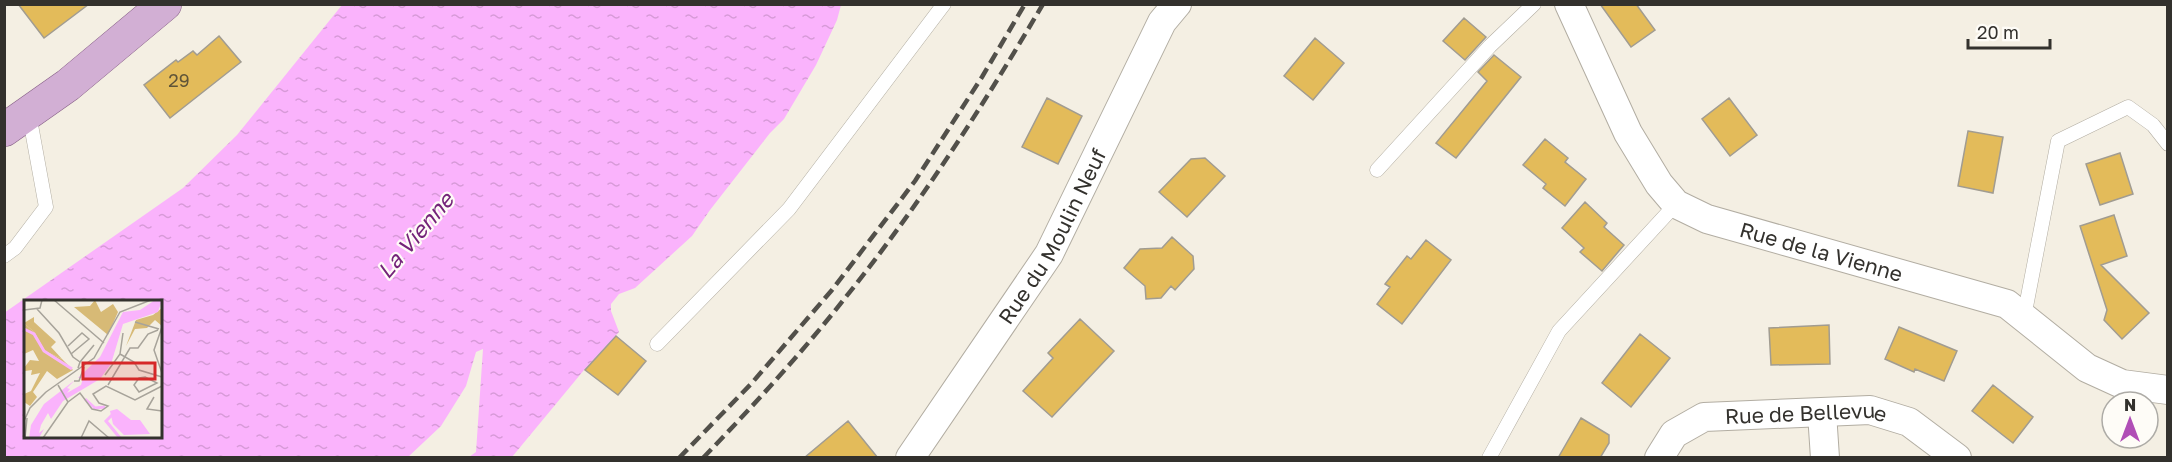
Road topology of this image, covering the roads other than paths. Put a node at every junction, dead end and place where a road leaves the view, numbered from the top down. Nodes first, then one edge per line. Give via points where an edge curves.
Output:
1 (165, 4) edge
2 (944, 4) edge
3 (1177, 4) edge
4 (1534, 4) edge
5 (1569, 4) edge
6 (17, 121) edge
7 (2168, 144) edge
8 (1377, 170) dead end
9 (1676, 204) junction
10 (4, 256) edge
11 (2024, 317) junction
12 (657, 344) dead end
13 (2168, 390) edge
14 (1822, 413) junction
15 (910, 458) edge
16 (1489, 458) edge
17 (1659, 458) edge
18 (1825, 458) edge
19 (1957, 458) edge

1 - 6 main road via 68,85
2 - 12 lane via 789,209
3 - 15 street, Rue du Moulin Neuf via 1162,22 1049,254
4 - 8 lane via 1490,46
5 - 9 street, Rue de la Vienne via 1628,133
6 - 10 lane via 46,207 15,248
7 - 11 lane via 2153,125 2128,106 2058,141
9 - 11 street, Rue de la Vienne via 1707,219 2007,304
9 - 16 lane via 1559,331
11 - 13 street, Rue de la Vienne via 2087,368 2122,384
14 - 17 street, Rue de Bellevue via 1704,417 1674,434
14 - 18 street
14 - 19 street, Rue de Bellevue via 1870,410 1909,422

